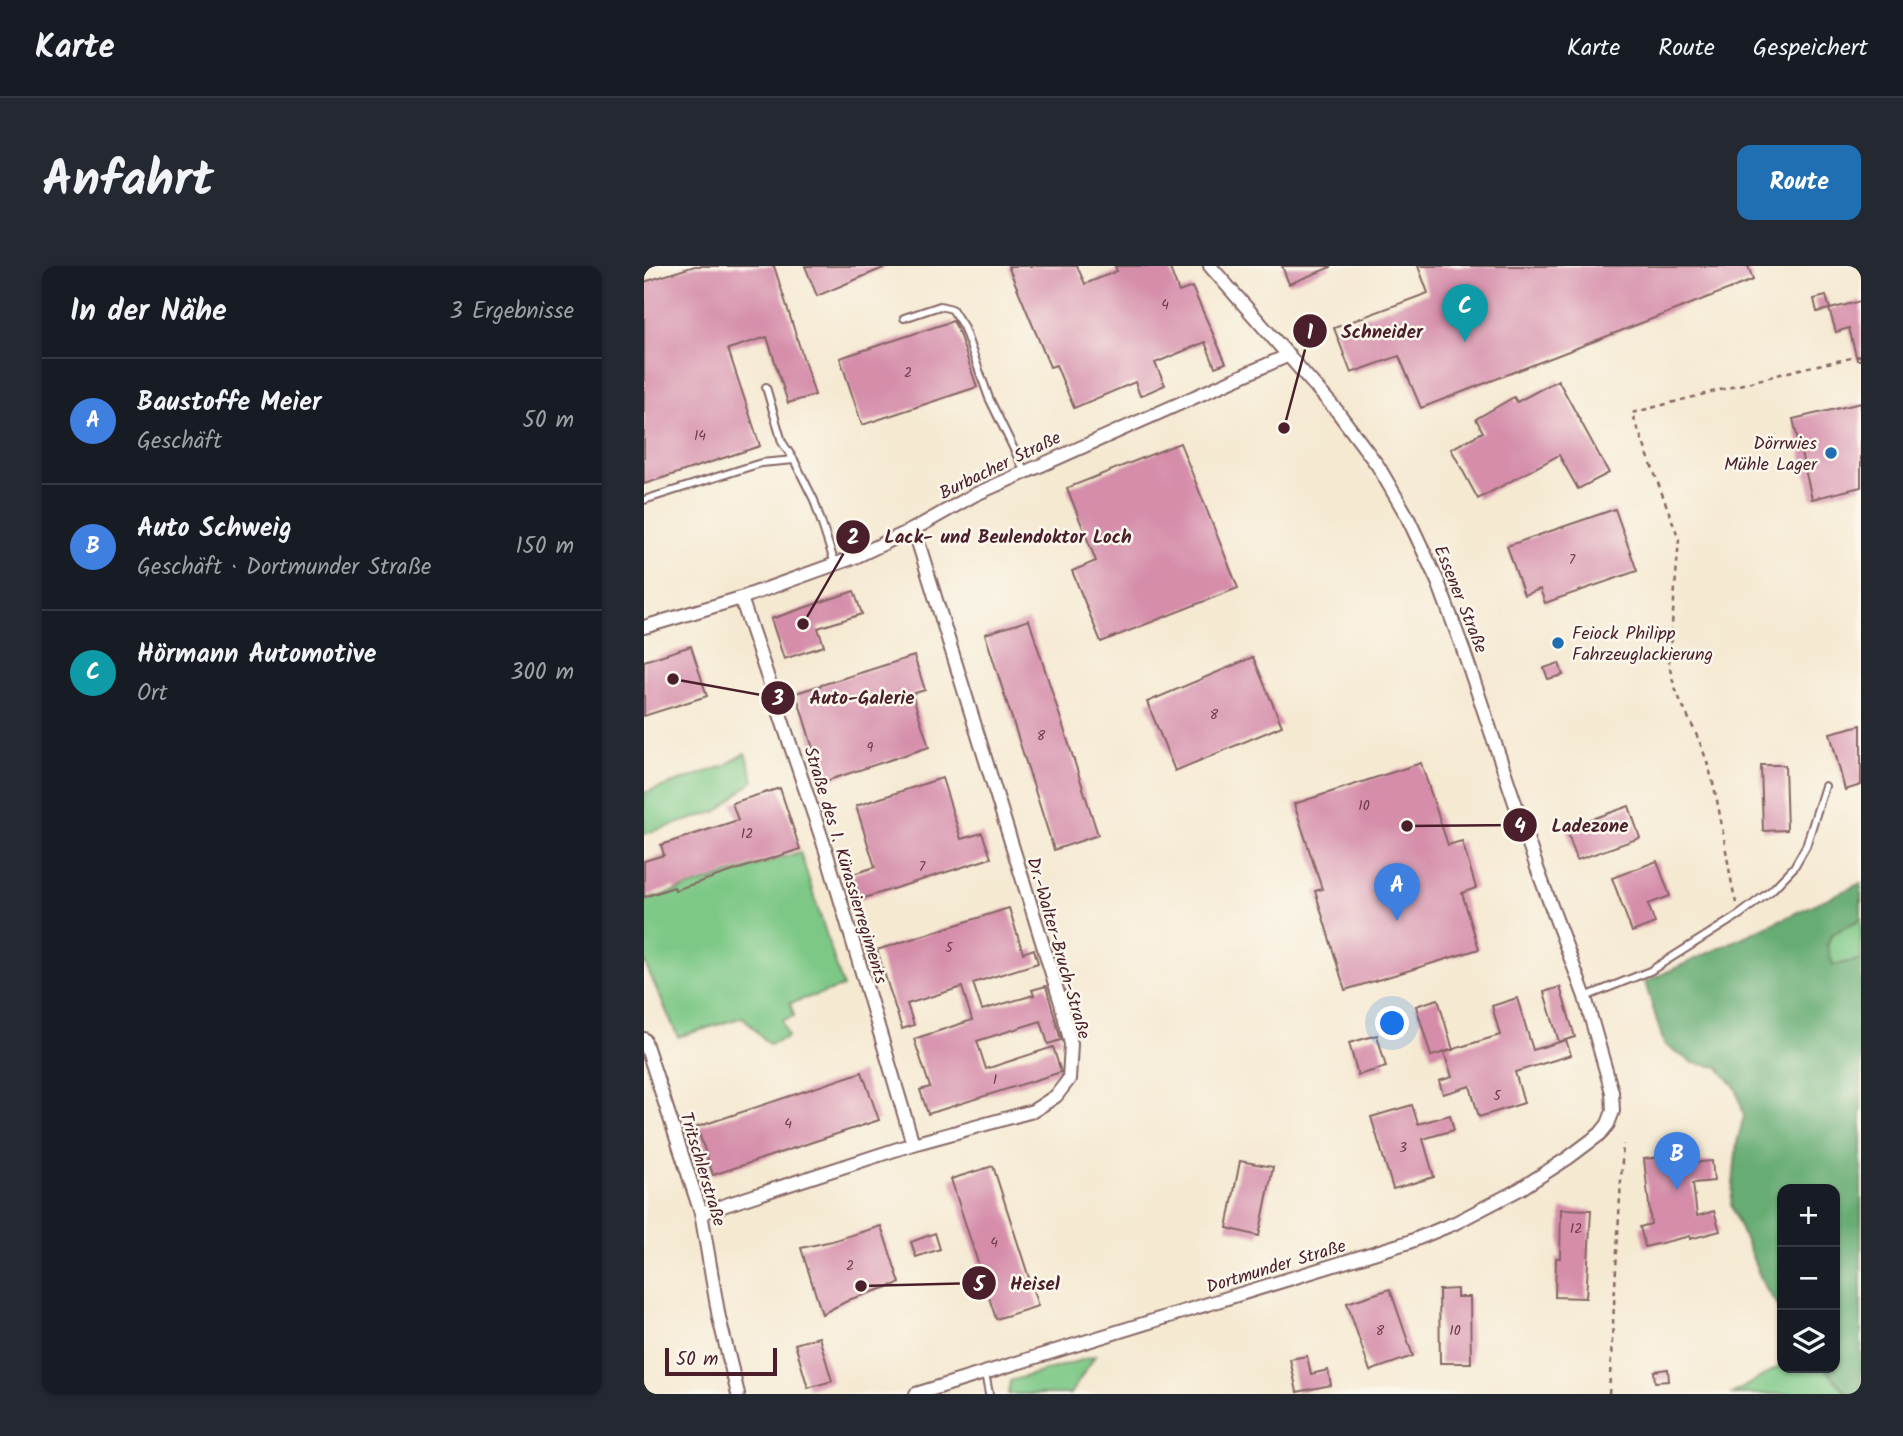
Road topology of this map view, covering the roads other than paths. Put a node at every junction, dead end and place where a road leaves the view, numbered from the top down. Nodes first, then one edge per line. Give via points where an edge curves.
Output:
1 (1210, 266) edge
2 (904, 318) dead end
3 (1289, 355) junction
4 (766, 387) dead end
5 (794, 460) junction
6 (1025, 471) junction
7 (644, 500) edge
8 (914, 528) junction
9 (835, 564) junction
10 (741, 598) junction
11 (644, 627) edge
12 (1825, 786) dead end
13 (1585, 997) junction
14 (644, 1039) edge
15 (1613, 1111) joint
16 (913, 1144) junction
17 (701, 1213) junction
18 (985, 1371) junction
19 (738, 1394) edge
20 (916, 1394) edge
21 (989, 1394) edge

1 - 3 street, Essener Straße
2 - 6 lane via 940,306 952,309 964,326 989,398
3 - 6 street, Burbacher Straße
3 - 13 street, Essener Straße via 1378,466 1438,582
4 - 5 lane via 782,442
5 - 7 lane via 761,463
5 - 9 lane via 814,500
6 - 8 street, Burbacher Straße
8 - 9 street, Burbacher Straße
8 - 16 street, Dr.-Walter-Bruch-Straße via 1071,1044 1069,1079 1056,1096 1033,1111
9 - 10 street, Burbacher Straße
10 - 11 street, Burbacher Straße
10 - 16 street, Straße des 1. Kürassierregiments via 825,848
12 - 13 lane via 1806,845 1794,867 1772,890 1650,971
13 - 15 street, Essener Straße via 1606,1065
14 - 17 street, Tritschlerstraße
15 - 18 street, Dortmunder Straße via 1600,1134 1568,1158 1455,1223 1364,1258
16 - 17 street, Dr.-Walter-Bruch-Straße
17 - 19 street, Tritschlerstraße
18 - 20 street, Dortmunder Straße
18 - 21 lane

